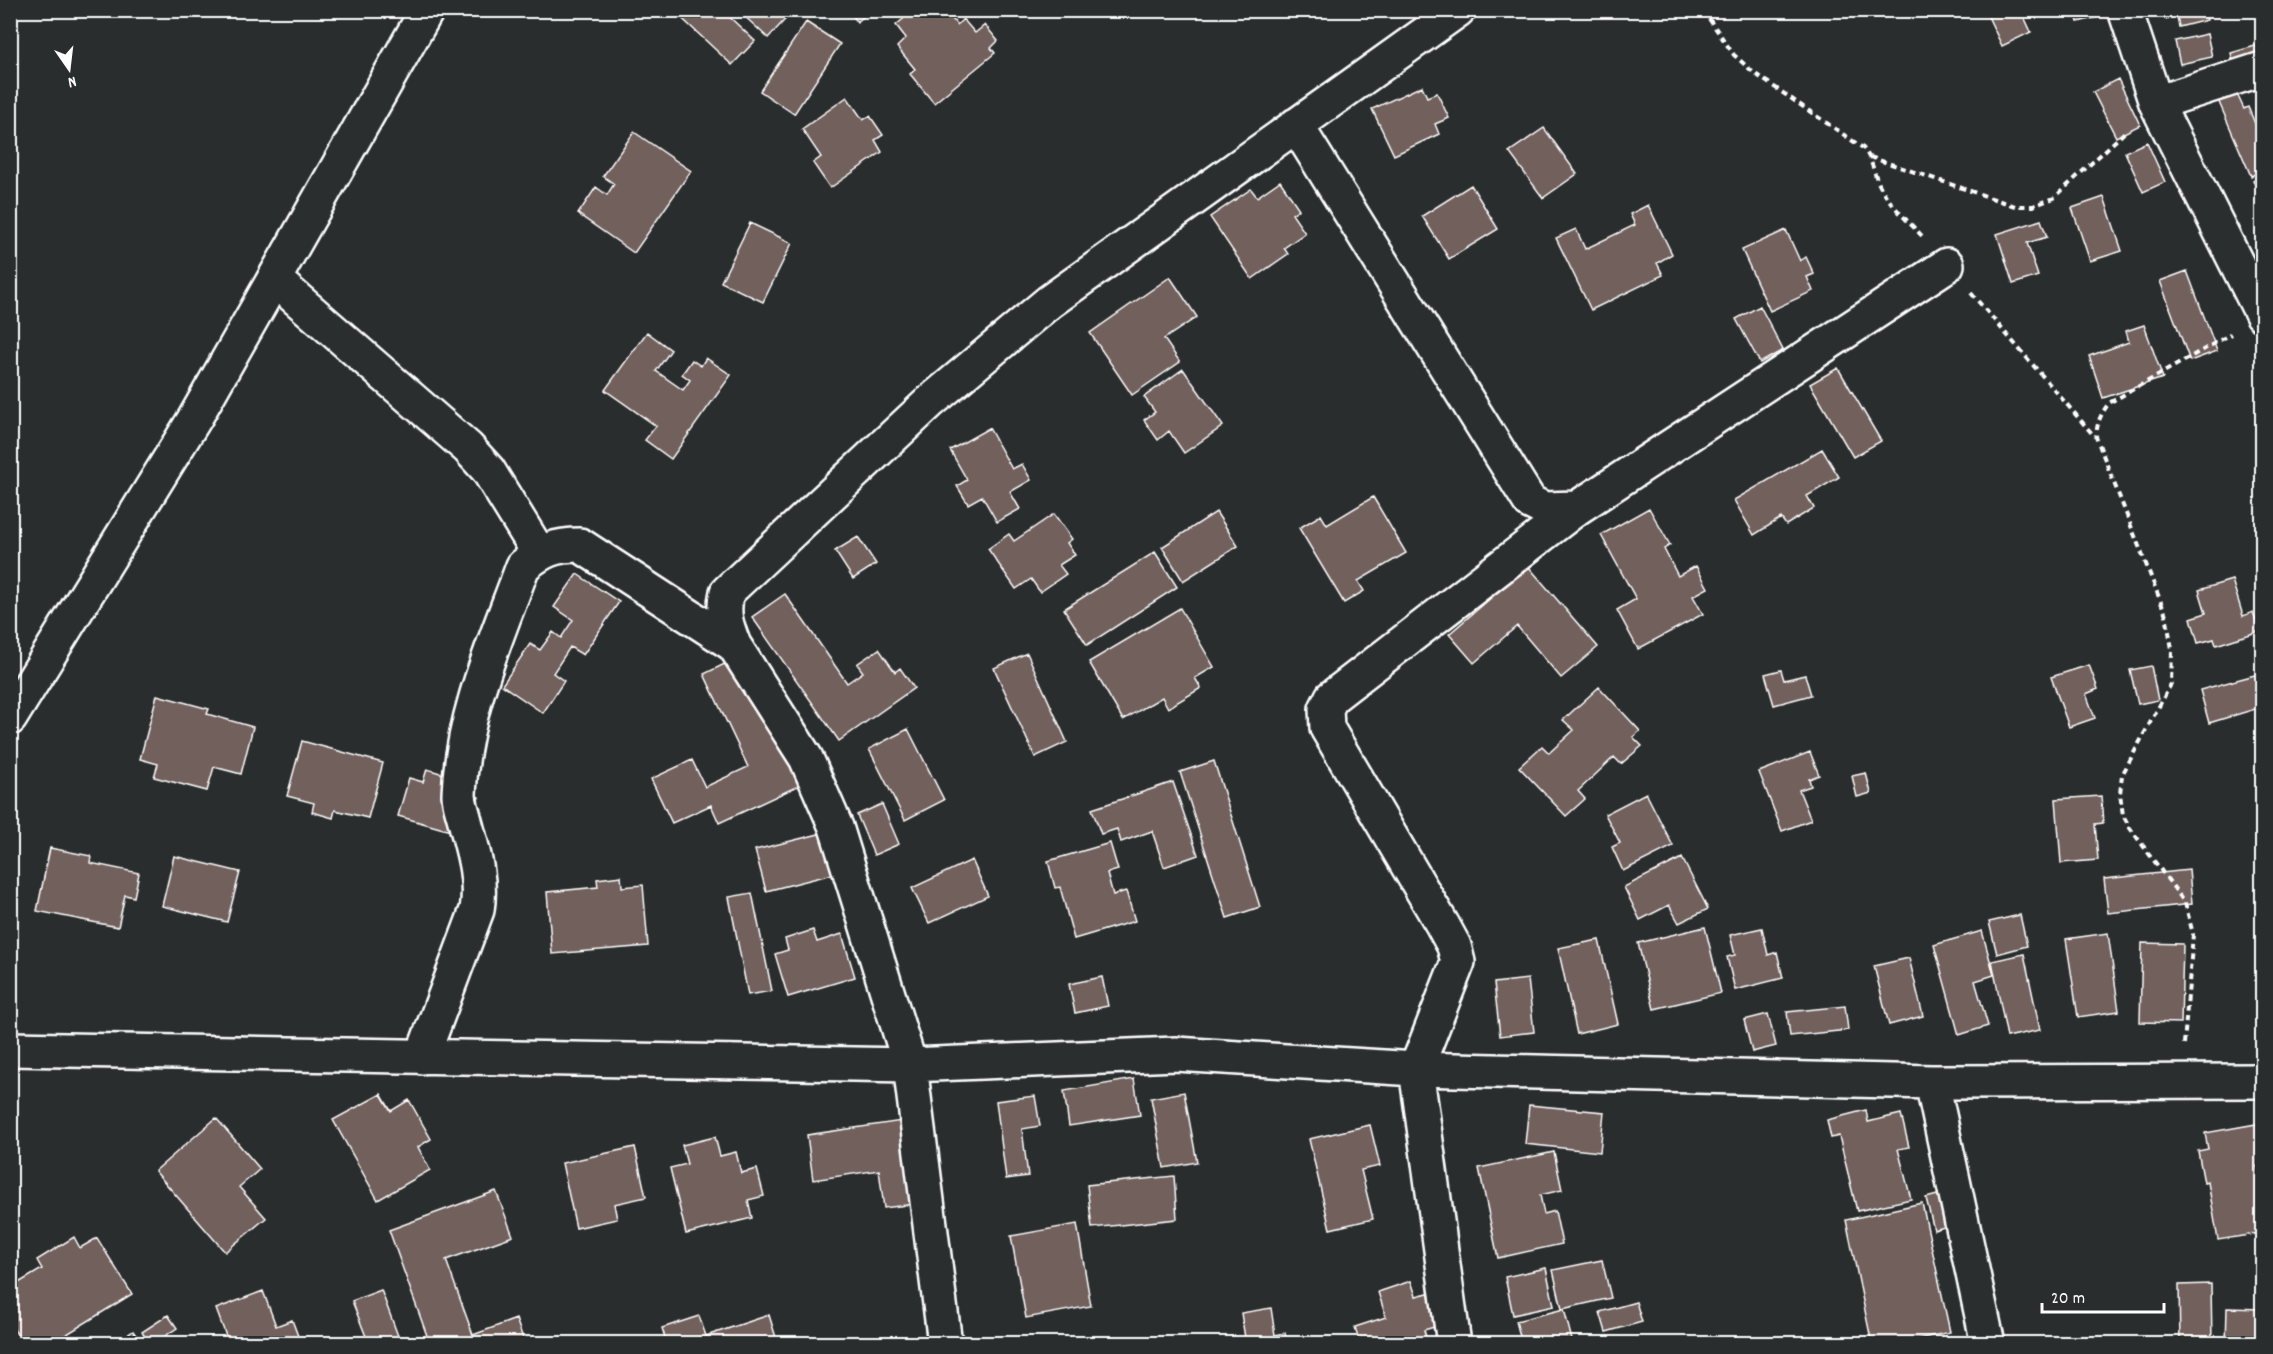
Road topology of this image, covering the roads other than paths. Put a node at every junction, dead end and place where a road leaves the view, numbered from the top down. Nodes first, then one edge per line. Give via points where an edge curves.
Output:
1 (427, 10) edge
2 (2125, 10) edge
3 (1456, 11) edge
4 (2262, 69) edge
5 (2156, 103) junction
6 (1296, 125) junction
7 (1947, 265) road end
8 (274, 279) junction
9 (2262, 314) edge
10 (1577, 508) junction
11 (539, 553) junction
12 (734, 645) junction
13 (10, 718) edge
14 (10, 1050) edge
15 (422, 1057) junction
16 (910, 1065) junction
17 (1416, 1069) junction
18 (2262, 1081) edge
19 (1932, 1082) junction
20 (945, 1344) edge
21 (1454, 1344) edge
22 (1988, 1344) edge

1 - 8 street
2 - 5 street
3 - 6 street
4 - 5 street
5 - 9 street
6 - 10 street via 1530,502 1544,509
6 - 12 street via 1049,302 931,401 727,592 724,607
7 - 10 street
8 - 11 street via 468,448 488,470
8 - 13 street via 195,418
10 - 17 street via 1332,697 1326,709 1327,728 1454,946 1458,962
11 - 12 street via 560,545 580,545
11 - 15 street via 523,566 471,711 459,798 480,892 477,910
12 - 16 street via 806,759 836,827
14 - 15 street
15 - 16 street
16 - 17 street via 1176,1054
16 - 20 street
17 - 19 street
17 - 21 street
18 - 19 street
19 - 22 street

